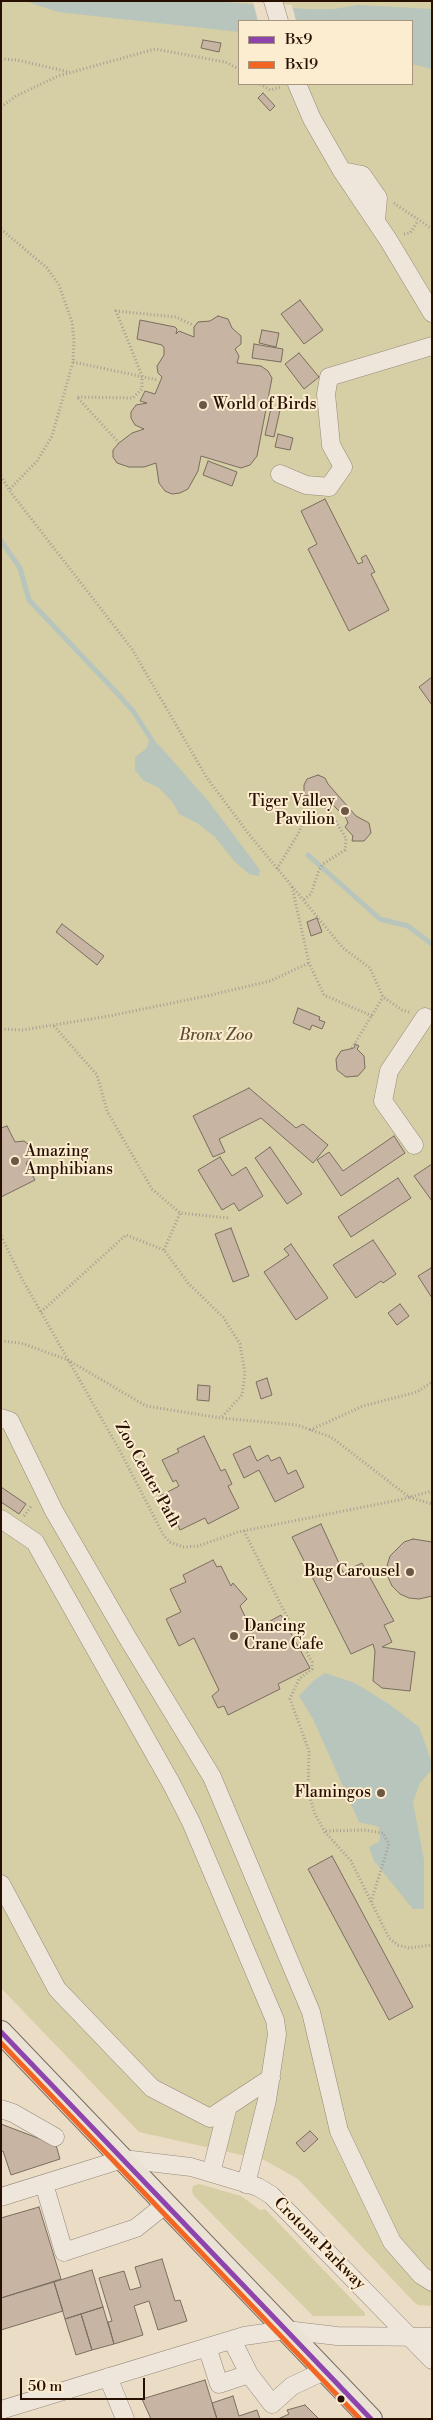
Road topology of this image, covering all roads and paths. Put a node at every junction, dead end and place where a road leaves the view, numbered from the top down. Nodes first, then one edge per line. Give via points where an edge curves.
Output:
1 (274, 1) edge
2 (279, 20) edge
3 (1, 59) edge
4 (238, 68) edge
5 (71, 72) junction
6 (262, 85) edge
7 (292, 85) edge
8 (1, 106) edge
9 (342, 171) junction
10 (387, 198) dead end
11 (376, 220) junction
12 (418, 222) junction
13 (1, 229) edge
14 (432, 229) edge
15 (401, 234) dead end
16 (432, 313) edge
17 (193, 325) dead end
18 (432, 346) edge
19 (73, 362) junction
20 (142, 376) junction
21 (158, 380) dead end
22 (119, 443) dead end
23 (280, 474) dead end
24 (1, 476) edge
25 (9, 490) junction
26 (278, 869) junction
27 (292, 886) junction
28 (303, 900) junction
29 (309, 963) junction
30 (384, 997) junction
31 (372, 1016) junction
32 (425, 1017) joint
33 (54, 1025) junction
34 (1, 1029) edge
35 (352, 1048) dead end
36 (414, 1145) dead end
37 (180, 1214) junction
38 (228, 1218) dead end
39 (1, 1236) edge
40 (164, 1250) junction
41 (41, 1312) junction
42 (1, 1341) edge
43 (68, 1360) junction
44 (432, 1382) edge
45 (1, 1418) edge
46 (221, 1418) junction
47 (310, 1430) junction
48 (43, 1489) junction
49 (432, 1491) edge
50 (409, 1497) junction
51 (432, 1504) edge
52 (8, 1524) edge
53 (244, 1531) junction
54 (325, 1832) junction
55 (1, 1884) edge
56 (371, 1902) junction
57 (8, 1904) edge
58 (432, 1945) edge
59 (1, 2032) edge
60 (271, 2078) junction
61 (228, 2106) junction
62 (1, 2109) edge
63 (55, 2137) dead end
64 (123, 2159) junction
65 (211, 2172) junction
66 (44, 2184) junction
67 (246, 2184) junction
68 (1, 2197) edge
69 (166, 2204) junction
70 (432, 2282) edge
71 (286, 2330) junction
72 (408, 2336) junction
73 (432, 2337) edge
74 (232, 2340) junction
75 (207, 2347) junction
76 (432, 2360) edge
77 (324, 2371) junction
78 (249, 2374) junction
79 (108, 2377) junction
80 (1, 2410) edge
81 (125, 2419) edge
82 (371, 2419) edge

1 - 2 street
3 - 5 path
4 - 5 path via 225,62 155,48
5 - 8 path
6 - 7 path via 270,90
7 - 9 street
9 - 11 street via 342,191 358,214
9 - 11 street via 362,175 378,198
10 - 12 path
11 - 16 street
12 - 14 path
12 - 15 path via 410,233
13 - 19 path via 47,268 59,285 72,322
17 - 20 path via 176,317 116,311
18 - 23 street via 328,377 326,394 331,445 342,468 329,487 306,485
19 - 20 path
19 - 25 path via 52,436 44,452
20 - 21 path
20 - 22 path via 142,389 133,398 77,397
24 - 25 path
25 - 26 path via 132,648 207,778
26 - 27 path
26 - 28 path via 299,832 309,806 316,801 328,809 346,838 345,850 323,864 311,894
27 - 28 path
27 - 29 path
28 - 30 path via 343,948 370,968
29 - 31 path via 324,995
29 - 33 path via 270,982
30 - 31 path
30 - 32 path via 402,1010
31 - 35 path
32 - 36 street via 389,1071 382,1101
33 - 34 path via 23,1030
33 - 37 path via 97,1075 107,1111 152,1189
37 - 38 path
37 - 40 path
39 - 41 path, Zoo Center Path
40 - 41 path via 126,1235
40 - 46 path via 188,1283 223,1316 240,1344 245,1372 242,1395
41 - 43 path, Zoo Center Path
42 - 43 path via 21,1343
43 - 46 path via 146,1406
43 - 53 path, Zoo Center Path via 170,1542 183,1547 198,1546
44 - 47 path via 417,1392 363,1406
45 - 48 street via 10,1421
46 - 47 path via 297,1425
47 - 50 path via 331,1437
48 - 52 path
48 - 70 street via 127,1638 212,1777 311,2012 340,2131 392,2242 421,2276
49 - 50 path, Zoo Center Path
50 - 51 path
50 - 53 path, Zoo Center Path
52 - 60 street via 35,1542 192,1822 275,2020 277,2034
53 - 54 path via 312,1662 312,1669 299,1679 290,1699 309,1751 307,1783 311,1803
54 - 56 path via 351,1862
54 - 56 path via 383,1832 389,1844
55 - 57 street
56 - 58 path via 384,1931 393,1942 409,1948
57 - 61 street via 57,1989 152,2088 210,2118
59 - 64 main road
60 - 61 street
60 - 67 street
61 - 65 street
62 - 63 street
64 - 65 street, Crotona Parkway
64 - 66 street
64 - 69 main road
65 - 67 street, Crotona Parkway
66 - 68 street
66 - 69 street via 64,2252 136,2228
67 - 72 street, Crotona Parkway via 271,2195
69 - 71 main road
71 - 72 street via 337,2336
71 - 74 street
71 - 77 main road
72 - 73 street
72 - 76 street, Crotona Parkway
74 - 75 street
74 - 78 street
75 - 78 street via 219,2384
75 - 79 street
77 - 78 street via 292,2386 272,2404
77 - 82 main road
79 - 80 street
79 - 81 street

